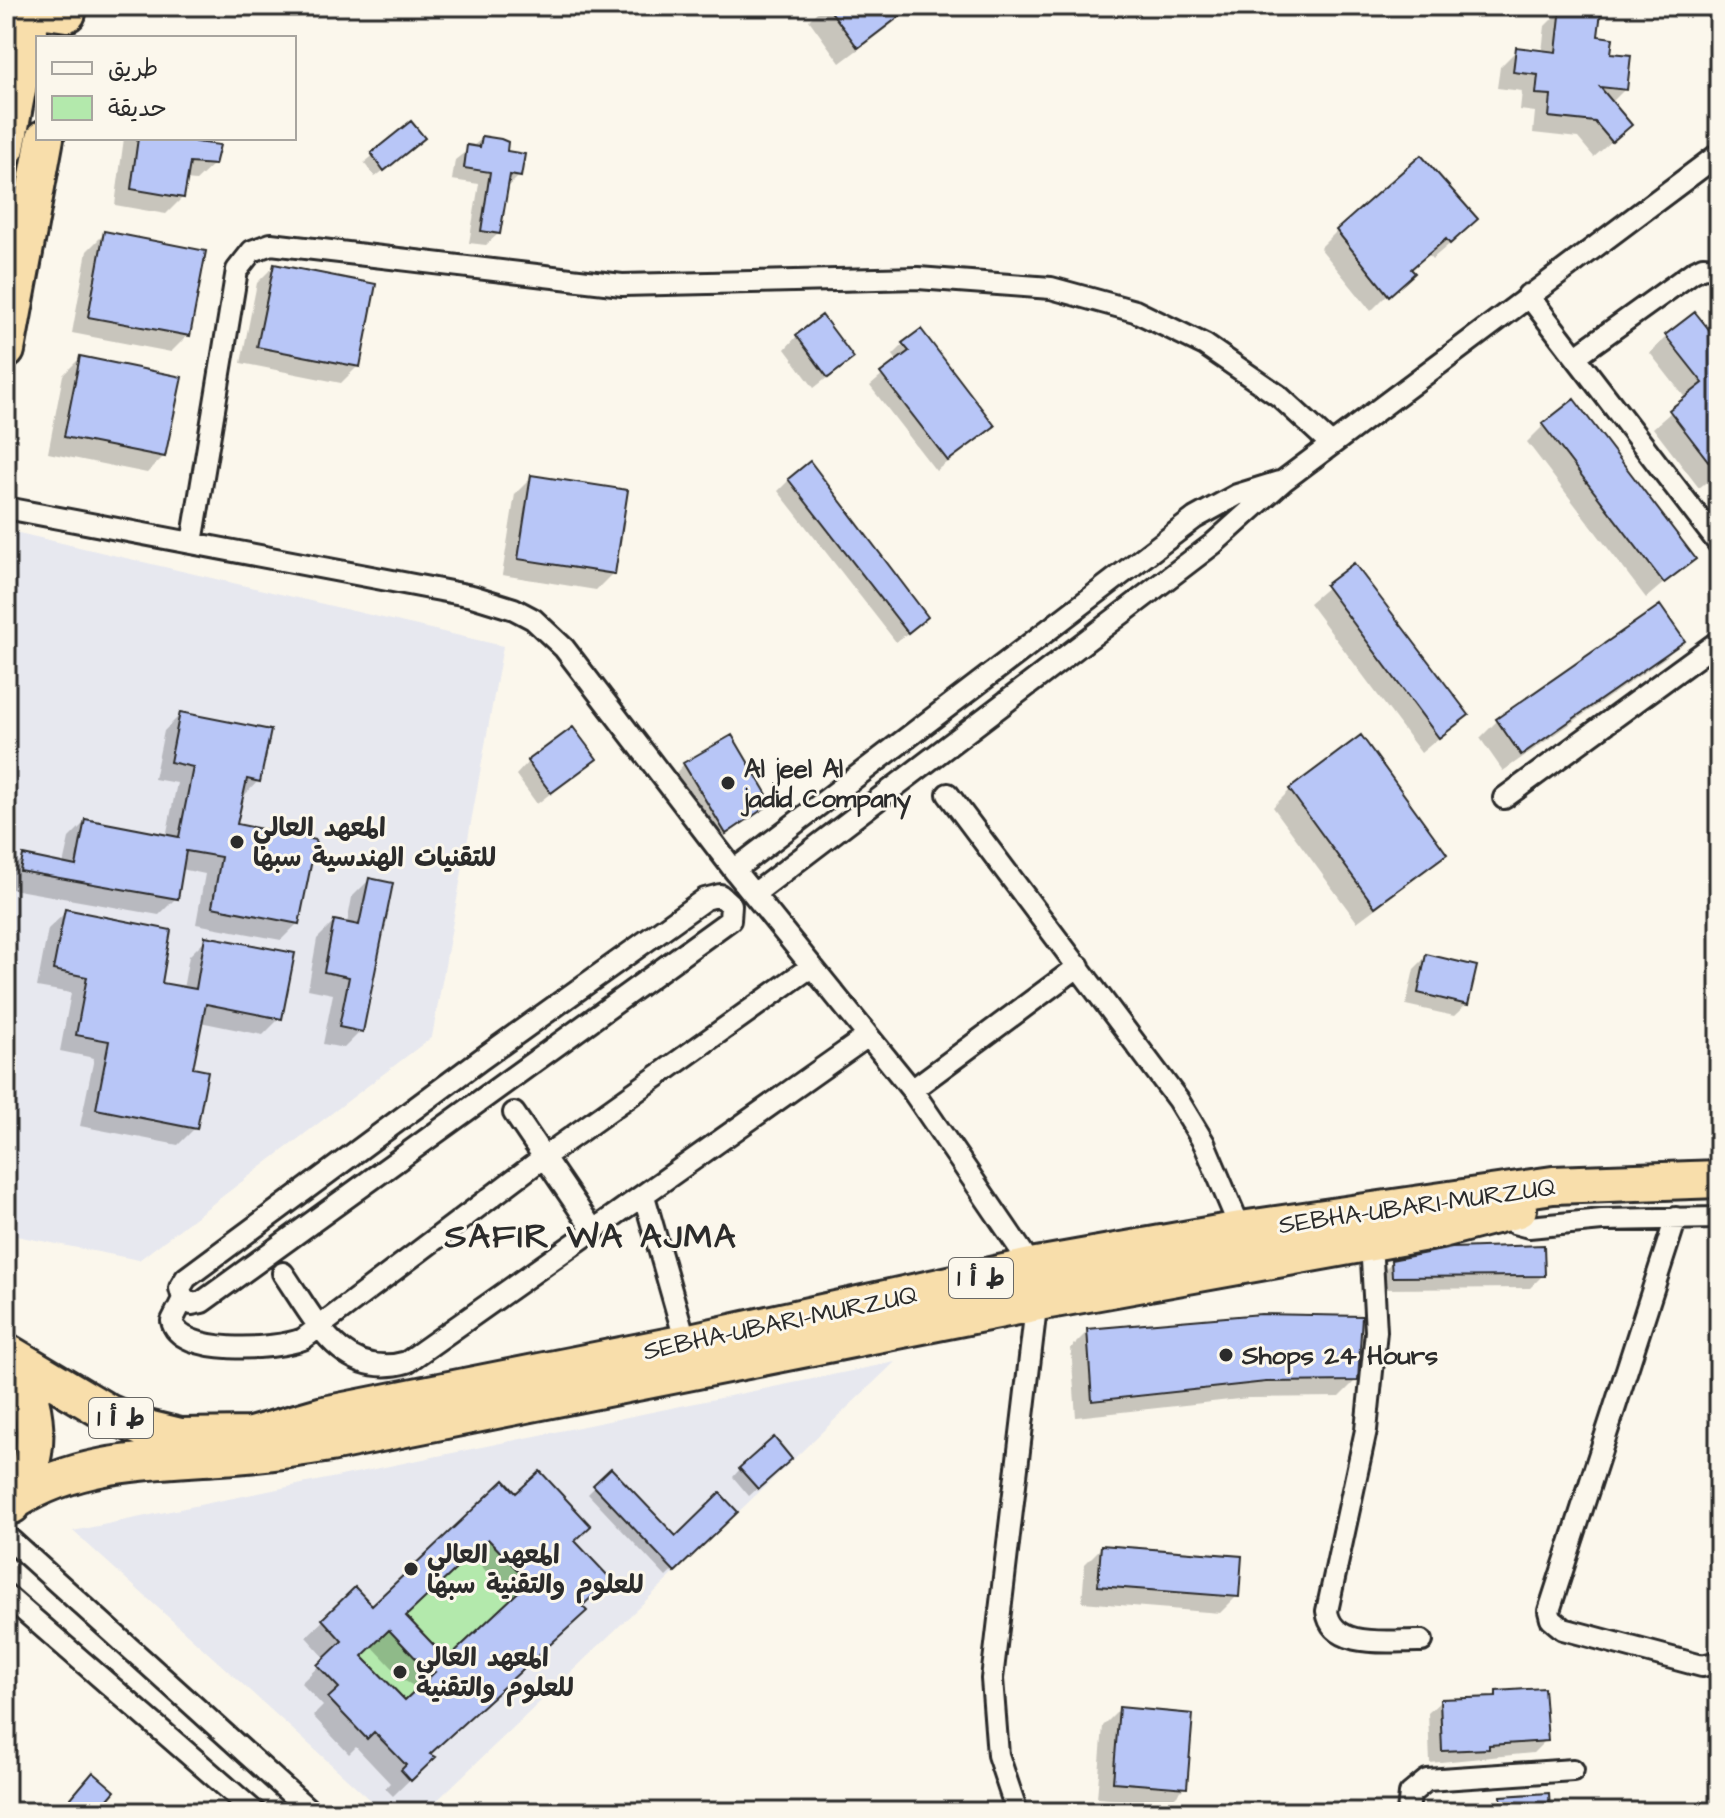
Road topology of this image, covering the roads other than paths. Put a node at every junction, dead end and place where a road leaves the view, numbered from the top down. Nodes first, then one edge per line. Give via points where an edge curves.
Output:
1 (53, 14) edge
2 (45, 36) edge
3 (36, 62) edge
4 (45, 140) edge
5 (6, 148) edge
6 (1719, 154) edge
7 (1719, 268) edge
8 (1528, 295) junction
9 (6, 350) edge
10 (1576, 356) junction
11 (1331, 444) junction
12 (1283, 481) junction
13 (6, 508) edge
14 (192, 543) junction
15 (1719, 544) edge
16 (1128, 569) junction
17 (1147, 594) junction
18 (1719, 641) edge
19 (997, 670) junction
20 (1013, 694) junction
21 (948, 794) dead end
22 (1504, 798) dead end
23 (734, 870) junction
24 (754, 894) junction
25 (812, 966) junction
26 (1079, 966) junction
27 (868, 1036) junction
28 (480, 1060) junction
29 (500, 1088) junction
30 (912, 1090) junction
31 (514, 1113) dead end
32 (544, 1157) junction
33 (1719, 1179) edge
34 (644, 1196) junction
35 (1719, 1199) edge
36 (1500, 1212) junction
37 (1676, 1218) junction
38 (1719, 1218) edge
39 (1241, 1230) junction
40 (594, 1231) junction
41 (1371, 1242) junction
42 (1031, 1267) junction
43 (283, 1273) dead end
44 (183, 1299) junction
45 (1038, 1302) junction
46 (320, 1326) junction
47 (686, 1343) junction
48 (6, 1352) edge
49 (252, 1445) junction
50 (11, 1506) edge
51 (6, 1536) edge
52 (6, 1595) edge
53 (1422, 1641) dead end
54 (1719, 1662) edge
55 (1573, 1770) dead end
56 (302, 1809) edge
57 (255, 1812) edge
58 (1017, 1812) edge
59 (1408, 1812) edge

1 - 2 highway
3 - 5 highway
4 - 9 highway
6 - 8 street
7 - 10 street via 1693,272
8 - 10 street
8 - 11 street
10 - 15 street
11 - 12 street
11 - 14 street via 1279,396 1205,345 1135,311 1051,288 893,278 622,285 271,244 252,251 237,270
12 - 16 street via 1216,506
12 - 17 street via 1234,528
13 - 14 street
14 - 23 street via 472,596 533,619 581,668
16 - 17 street
16 - 19 street
17 - 20 street
18 - 22 street
19 - 20 street
19 - 23 street
20 - 24 street
21 - 26 street
23 - 24 street
24 - 25 street
25 - 27 street
25 - 32 street
26 - 30 street
26 - 39 street via 1188,1114
27 - 30 street
27 - 34 street
28 - 29 street
28 - 29 street via 710,896 729,901 730,920
28 - 44 street via 186,1278 180,1288
29 - 44 street via 202,1302
30 - 42 street
31 - 32 street
32 - 40 street
32 - 46 street
33 - 39 highway, SEBHA-UBARI-MURZUQ / ط أ 1 via 1553,1185
34 - 40 street
34 - 47 street
35 - 36 highway, SEBHA-UBARI-MURZUQ / ط أ 1 via 1607,1200
36 - 37 street via 1529,1227
36 - 41 highway, SEBHA-UBARI-MURZUQ / ط أ 1
37 - 38 street
37 - 54 street via 1549,1611 1563,1629 1702,1666
39 - 42 highway, SEBHA-UBARI-MURZUQ / ط أ 1
40 - 46 street via 407,1362 382,1367 357,1361 336,1347
41 - 45 highway, SEBHA-UBARI-MURZUQ / ط أ 1
41 - 53 street via 1376,1331 1368,1417 1328,1619 1336,1632 1350,1639
42 - 45 street
42 - 47 highway, SEBHA-UBARI-MURZUQ / ط أ 1
43 - 46 street
44 - 46 street via 172,1321 188,1342 269,1348 303,1339
45 - 49 highway, SEBHA-UBARI-MURZUQ / ط أ 1 via 330,1443
45 - 58 street via 992,1679 998,1755
47 - 49 highway, SEBHA-UBARI-MURZUQ / ط أ 1 via 324,1415
48 - 49 highway, SEBHA-UBARI-MURZUQ / ط أ 1 via 73,1394 143,1428
48 - 50 highway via 30,1399 35,1433 30,1468
49 - 50 highway, SEBHA-UBARI-MURZUQ / ط أ 1 via 106,1465 57,1478
51 - 56 street
52 - 57 street
55 - 59 street via 1427,1780 1410,1794

